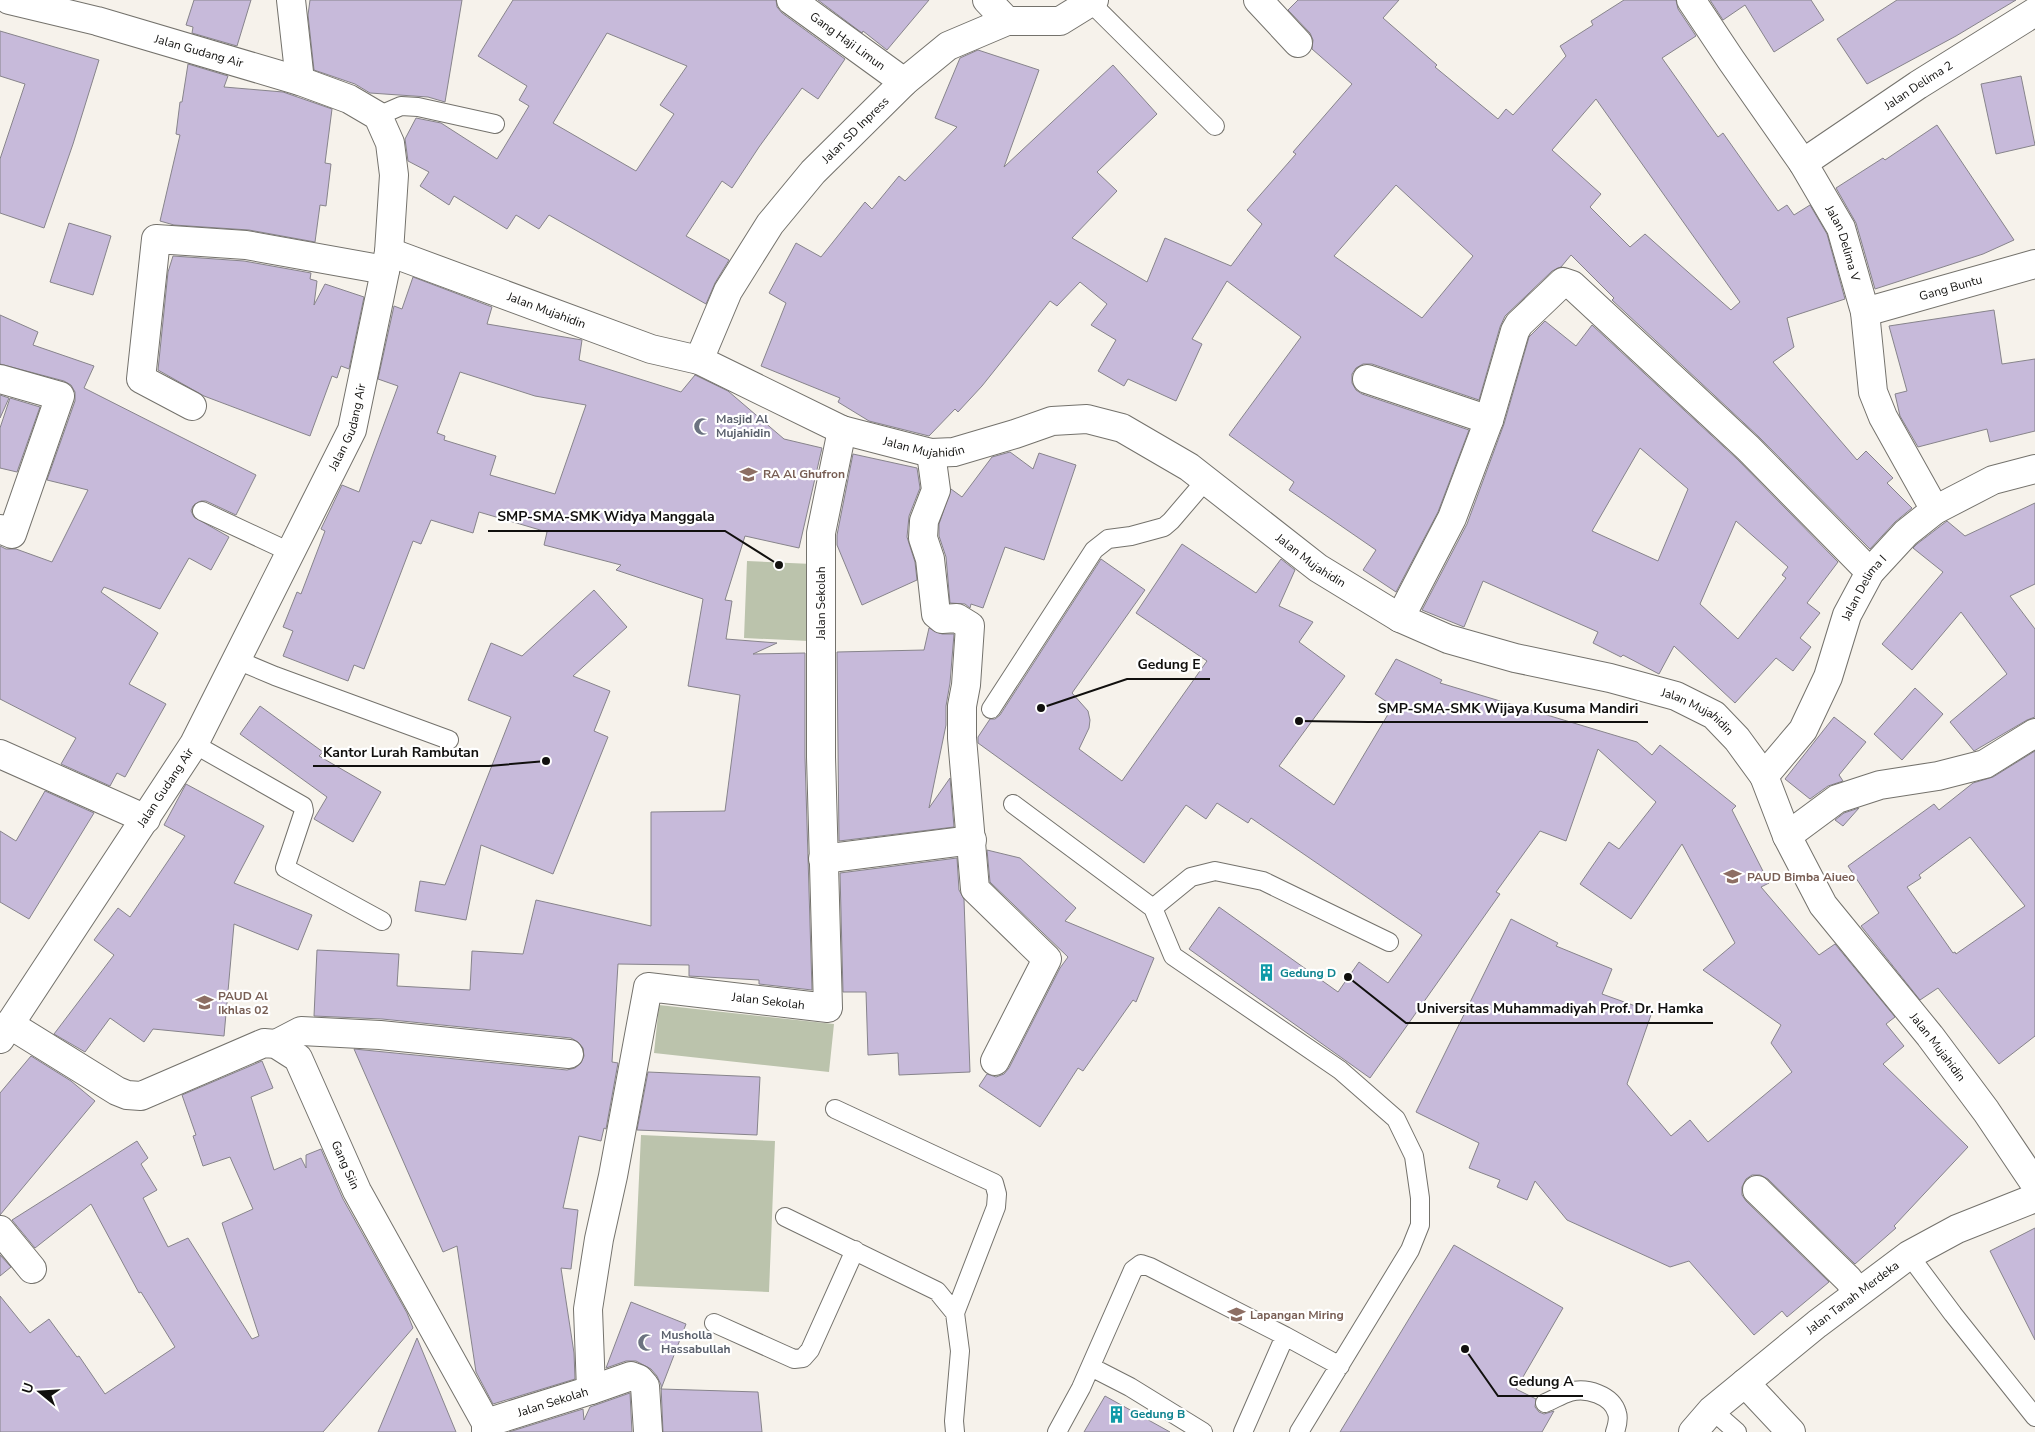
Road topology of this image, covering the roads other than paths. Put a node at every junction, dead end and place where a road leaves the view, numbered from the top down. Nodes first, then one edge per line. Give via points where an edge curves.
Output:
1 (9, 0) edge
2 (291, 0) edge
3 (791, 0) edge
4 (987, 0) edge
5 (1258, 0) edge
6 (1691, 0) edge
7 (1092, 1) edge
8 (2035, 12) edge
9 (1006, 21) junction
10 (1298, 43) dead end
11 (300, 81) junction
12 (904, 82) junction
13 (378, 116) junction
14 (494, 124) dead end
15 (1215, 126) dead end
16 (1803, 162) junction
17 (387, 261) junction
18 (2035, 264) edge
19 (1865, 312) junction
20 (699, 360) junction
21 (0, 379) edge
22 (1368, 379) dead end
23 (192, 406) dead end
24 (1489, 420) junction
25 (842, 430) junction
26 (931, 453) junction
27 (2035, 469) edge
28 (1206, 480) junction
29 (1936, 510) junction
30 (202, 511) dead end
31 (0, 529) edge
32 (290, 552) junction
33 (1870, 572) junction
34 (1400, 618) junction
35 (237, 660) junction
36 (991, 709) dead end
37 (2035, 733) edge
38 (449, 740) dead end
39 (194, 744) junction
40 (0, 754) edge
41 (1764, 776) junction
42 (1013, 804) dead end
43 (146, 819) junction
44 (1787, 836) junction
45 (972, 840) junction
46 (824, 859) junction
47 (1152, 908) junction
48 (382, 921) dead end
49 (1389, 942) dead end
50 (3, 1026) edge
51 (276, 1044) junction
52 (569, 1054) dead end
53 (995, 1061) dead end
54 (835, 1109) dead end
55 (2035, 1184) edge
56 (1758, 1190) dead end
57 (2035, 1198) edge
58 (785, 1217) dead end
59 (0, 1230) edge
60 (855, 1250) junction
61 (1909, 1256) junction
62 (32, 1269) dead end
63 (1858, 1292) junction
64 (955, 1313) junction
65 (714, 1323) dead end
66 (1285, 1336) junction
67 (1340, 1366) junction
68 (1090, 1367) junction
69 (1745, 1383) junction
70 (591, 1390) junction
71 (1545, 1403) dead end
72 (1712, 1410) junction
73 (2035, 1418) edge
74 (486, 1428) edge
75 (648, 1432) edge
76 (956, 1432) edge
77 (1057, 1432) edge
78 (1204, 1432) edge
79 (1243, 1432) edge
80 (1300, 1432) edge
81 (1615, 1432) edge
82 (1693, 1432) edge
83 (1737, 1432) edge
84 (1792, 1432) edge

1 - 11 street, Jalan Gudang Air via 96,21
2 - 11 street
3 - 12 street, Gang Haji Limun
4 - 9 street
5 - 10 street
6 - 16 street, Jalan Delima V
7 - 9 street, Jalan SD Inpress via 1060,21
7 - 15 lane
8 - 16 street, Jalan Delima 2
9 - 12 street, Jalan SD Inpress via 948,46
11 - 13 street, Jalan Gudang Air via 349,99
12 - 20 street, Jalan SD Inpress via 813,172 770,224 728,291
13 - 14 lane via 401,106 418,107
13 - 17 street, Jalan Gudang Air via 390,143 394,175
16 - 19 street, Jalan Delima V via 1841,228
17 - 20 street, Jalan Mujahidin via 652,348
17 - 23 street, Jalan Mujahidin via 246,245 156,239 140,378
17 - 32 street, Jalan Gudang Air via 352,430
18 - 19 street, Gang Buntu
19 - 29 street, Jalan Delima V via 1873,392
20 - 25 street, Jalan Mujahidin
21 - 31 street via 60,396 12,534
22 - 24 street
24 - 33 street via 1514,331 1563,282 1572,285 1748,448
24 - 34 street via 1452,518
25 - 26 street, Jalan Mujahidin
25 - 46 street, Jalan Sekolah via 821,533
26 - 28 street, Jalan Mujahidin via 954,452 1052,421 1087,419 1122,428
26 - 45 street via 936,490 924,521 923,538 930,560 936,614 942,619 957,618 970,626 962,738
27 - 29 street, Jalan Delima I via 1993,480
28 - 34 street, Jalan Mujahidin via 1318,568
28 - 36 lane via 1164,527 1108,539 1094,550
29 - 33 street, Jalan Delima I via 1906,533
30 - 32 lane
32 - 35 street, Jalan Gudang Air
33 - 41 street, Jalan Delima I via 1847,615 1828,677 1803,730
34 - 41 street, Jalan Mujahidin via 1448,639 1515,658 1676,696 1714,715 1737,739
35 - 38 lane
35 - 39 street, Jalan Gudang Air
37 - 44 street via 1985,764 1938,776 1880,785 1837,799
39 - 43 street, Jalan Gudang Air
39 - 48 lane via 303,806 285,868
40 - 43 street
41 - 44 street, Jalan Mujahidin
42 - 47 lane
43 - 50 street, Jalan Gudang Air
44 - 55 street, Jalan Mujahidin via 1823,905 1930,1036
45 - 46 street
45 - 53 street via 975,889 1047,959
46 - 70 street, Jalan Sekolah via 828,1008 648,987 588,1309
47 - 49 lane via 1191,877 1215,871 1263,881
47 - 67 lane via 1173,956 1340,1070 1396,1119 1414,1156 1420,1225 1401,1266
50 - 51 street via 127,1095 141,1096 264,1043
51 - 52 street via 301,1031 380,1035
51 - 74 street, Gang Siin via 298,1058 357,1191
54 - 64 lane via 994,1183 996,1207
56 - 63 street
57 - 61 street, Jalan Tanah Merdeka via 1957,1229
58 - 60 lane
59 - 62 street
60 - 64 lane via 937,1291
60 - 65 lane via 810,1350 803,1358 794,1359
61 - 63 street, Jalan Tanah Merdeka
61 - 73 lane
63 - 69 street, Jalan Tanah Merdeka
64 - 76 lane via 960,1351 954,1421
66 - 67 lane
66 - 68 lane via 1141,1264 1133,1270
66 - 79 lane
67 - 80 lane
68 - 77 lane
68 - 78 lane
69 - 72 street, Jalan Tanah Merdeka
69 - 84 street
70 - 74 street, Jalan Sekolah
70 - 75 street via 631,1376 639,1380 645,1386
71 - 81 lane via 1570,1392 1587,1390 1607,1399 1617,1412
72 - 82 street, Jalan Tanah Merdeka
72 - 83 lane

